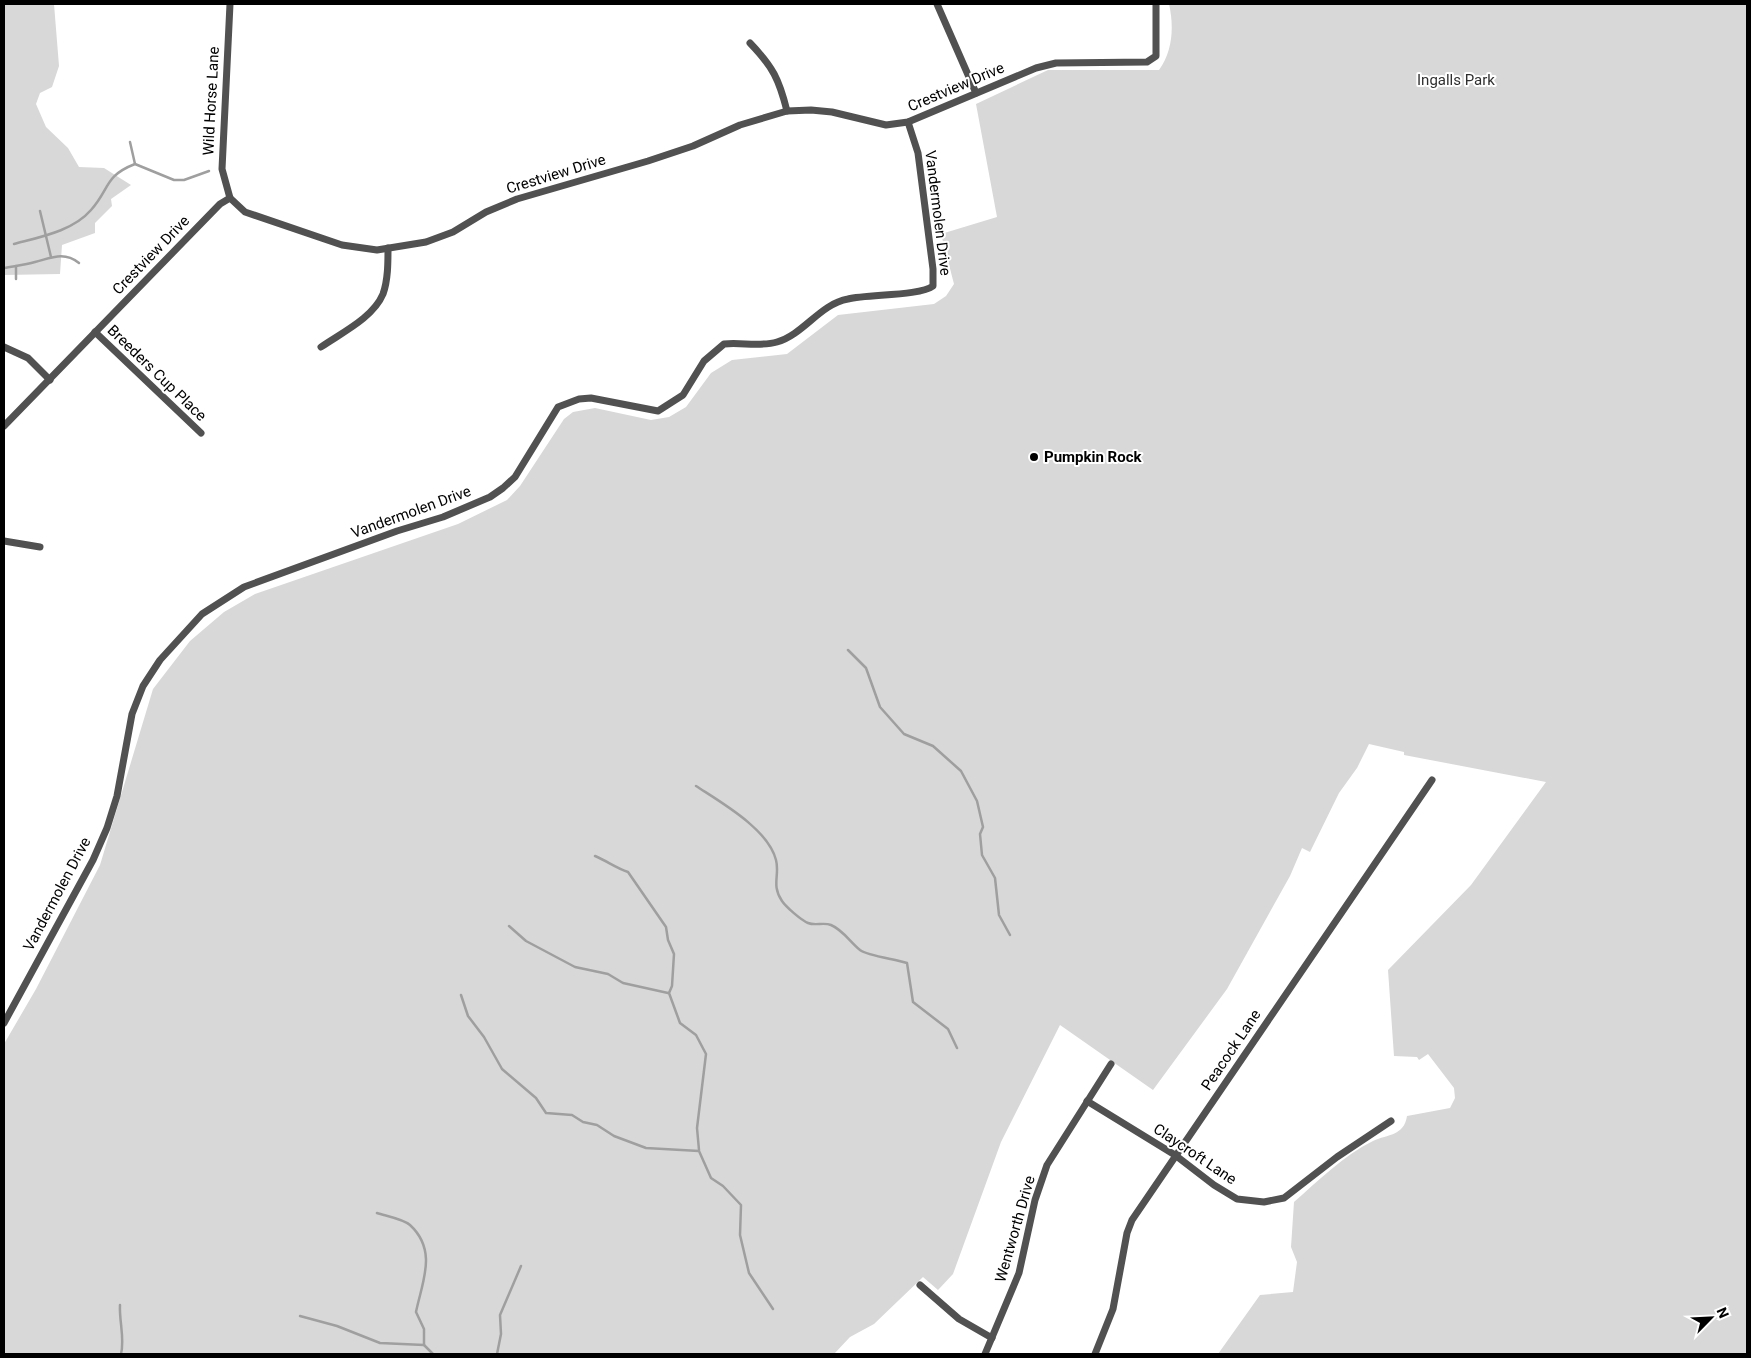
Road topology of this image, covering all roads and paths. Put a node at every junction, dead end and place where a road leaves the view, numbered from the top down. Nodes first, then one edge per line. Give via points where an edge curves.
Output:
1 (230, 4) edge
2 (937, 4) edge
3 (1156, 4) edge
4 (750, 43) dead end
5 (976, 93) junction
6 (787, 111) junction
7 (908, 122) junction
8 (230, 198) junction
9 (388, 248) junction
10 (95, 332) junction
11 (4, 346) edge
12 (321, 347) dead end
13 (50, 380) junction
14 (4, 426) edge
15 (201, 433) dead end
16 (4, 541) edge
17 (40, 547) dead end
18 (1432, 780) dead end
19 (4, 1023) edge
20 (1111, 1064) dead end
21 (1088, 1101) junction
22 (1391, 1121) dead end
23 (1175, 1155) junction
24 (920, 1285) dead end
25 (992, 1338) junction
26 (985, 1354) edge
27 (1095, 1354) edge

1 - 8 street, Wild Horse Lane via 222,169
2 - 5 street
3 - 5 street, Crestview Drive via 1156,56 1147,62 1056,63
4 - 6 street via 770,64
5 - 7 street, Crestview Drive
6 - 7 street, Crestview Drive via 832,112 886,125
6 - 9 street, Crestview Drive via 740,125 648,161 517,199 426,242
7 - 19 street, Vandermolen Drive via 918,154 933,269 933,286 926,292 872,294 846,299 835,303 794,334 776,342 724,344 704,361 683,395 658,411 591,398 579,398 558,406 515,477 490,497 443,517 244,587 202,614 181,634 143,686 132,714 117,796 93,860
8 - 9 street, Crestview Drive via 245,212 342,245 377,250
8 - 10 street, Crestview Drive via 220,204
9 - 12 street via 382,295 369,314
10 - 13 street, Crestview Drive
10 - 15 street, Breeders Cup Place
11 - 13 street via 28,358
13 - 14 street, Crestview Drive
16 - 17 street
18 - 23 street, Peacock Lane
20 - 21 street, Wentworth Drive
21 - 23 street, Claycroft Lane
21 - 25 street, Wentworth Drive via 1048,1165 1035,1200 1019,1273
22 - 23 street, Claycroft Lane via 1284,1198 1264,1202 1237,1198
23 - 27 street, Peacock Lane via 1130,1226 1113,1309
24 - 25 street via 959,1318
25 - 26 street, Wentworth Drive

